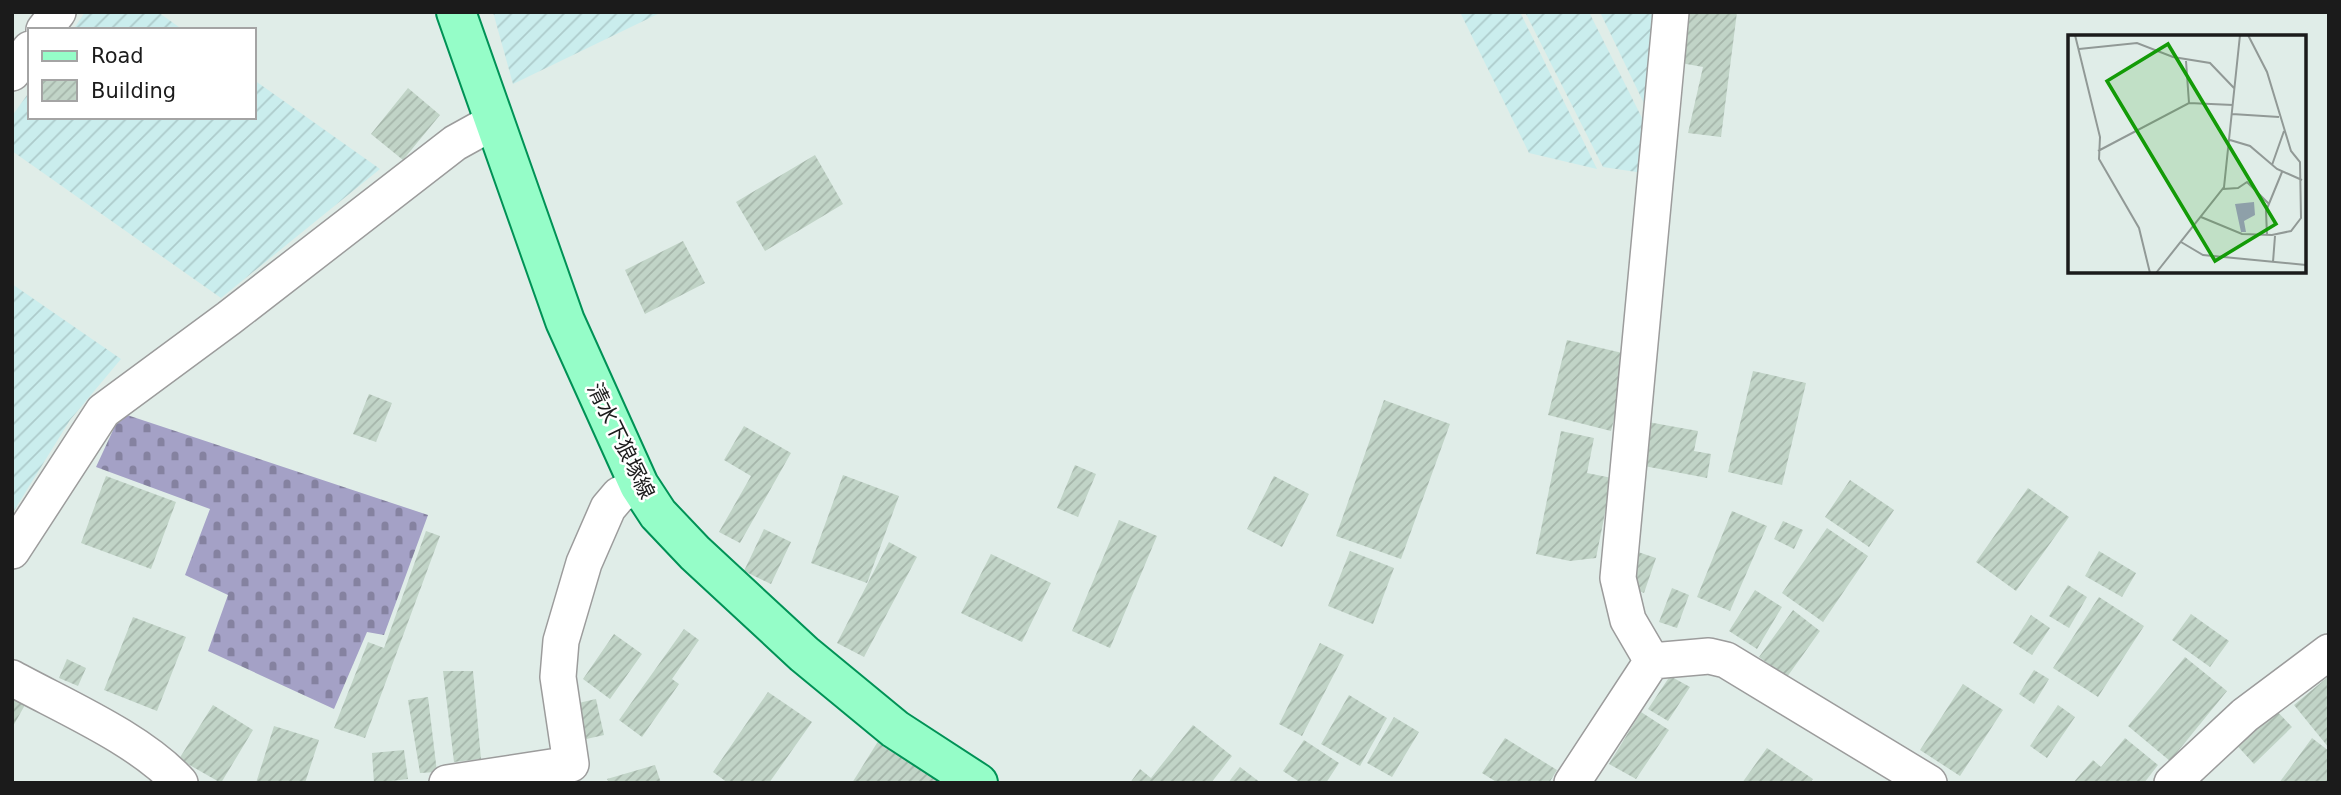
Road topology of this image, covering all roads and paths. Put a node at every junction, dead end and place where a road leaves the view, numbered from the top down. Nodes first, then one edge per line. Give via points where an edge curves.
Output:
1 (58, 12) edge
2 (456, 12) edge
3 (1671, 12) edge
4 (46, 28) edge
5 (28, 53) edge
6 (12, 73) edge
7 (493, 122) junction
8 (639, 485) junction
9 (12, 551) edge
10 (2329, 652) edge
11 (1652, 661) junction
12 (12, 678) edge
13 (180, 783) edge
14 (447, 783) edge
15 (978, 783) edge
16 (1572, 783) edge
17 (1929, 783) edge
18 (2172, 783) edge

1 - 4 street
2 - 7 main road, 清水下狼塚線
3 - 11 street via 1618,578 1628,620
5 - 6 street
7 - 8 main road, 清水下狼塚線 via 565,321
7 - 9 street via 455,143 103,411
8 - 14 street via 619,495 608,508 584,563 561,641 558,677 571,764
8 - 15 main road, 清水下狼塚線 via 686,543 804,654 895,729
10 - 18 street via 2245,715
11 - 16 street
11 - 17 street via 1709,656 1726,660
12 - 13 street via 135,745

